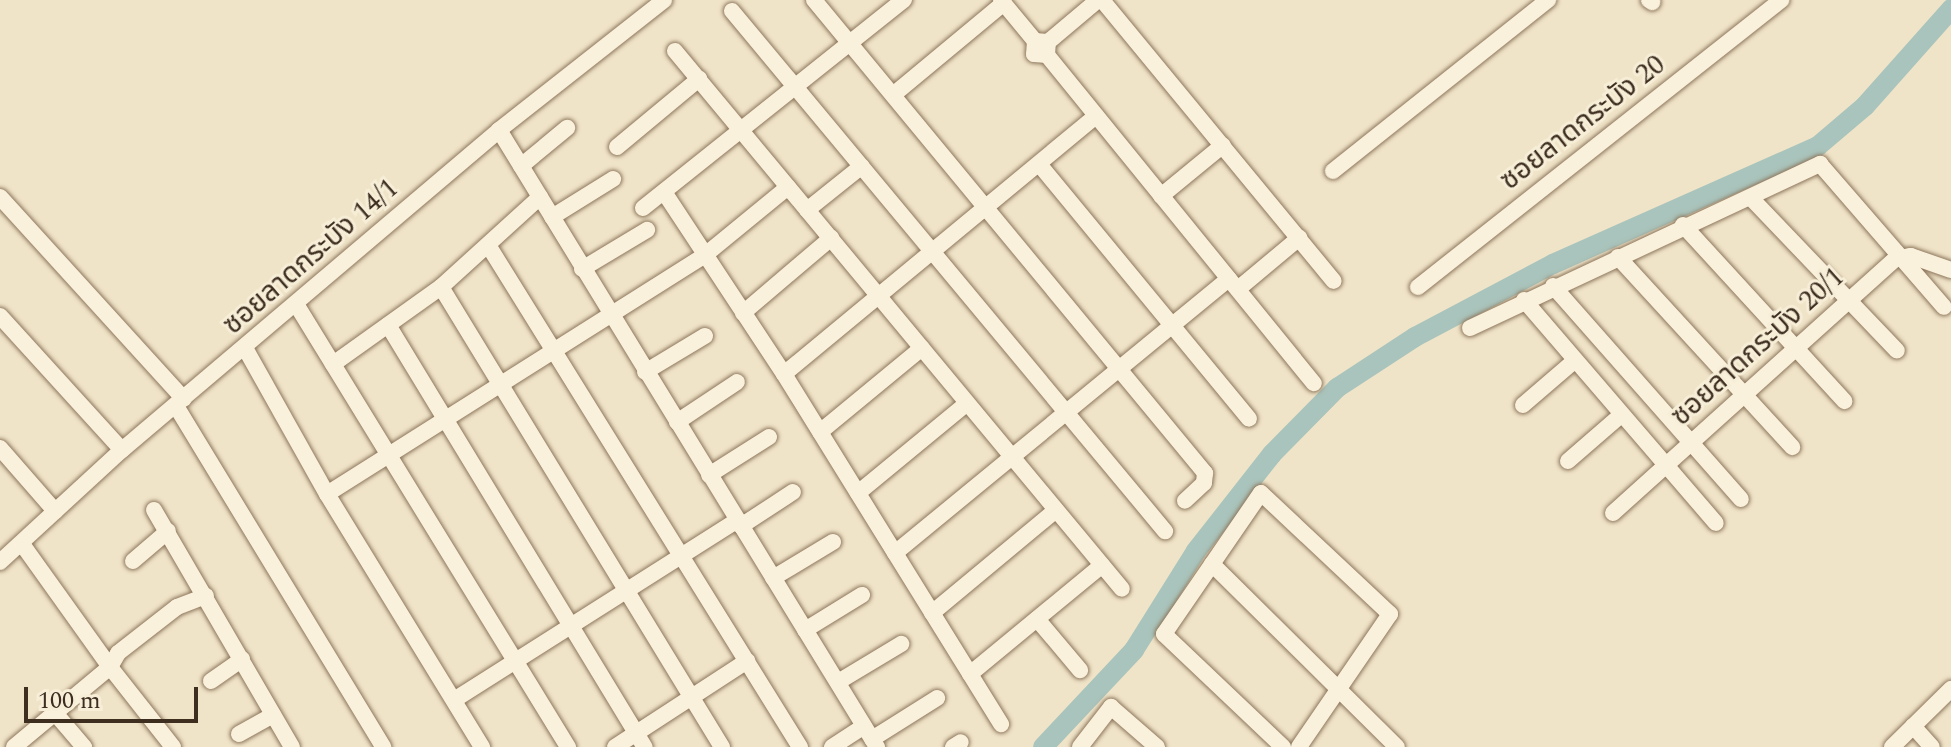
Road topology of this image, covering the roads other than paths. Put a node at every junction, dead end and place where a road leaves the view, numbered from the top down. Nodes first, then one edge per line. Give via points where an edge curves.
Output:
1 (664, 0) edge
2 (814, 0) edge
3 (904, 0) edge
4 (1100, 0) edge
5 (1548, 0) edge
6 (1781, 0) edge
7 (1002, 2) edge
8 (732, 11) dead end
9 (850, 44) junction
10 (1043, 46) junction
11 (675, 51) dead end
12 (699, 79) junction
13 (796, 88) junction
14 (893, 95) junction
15 (1096, 116) junction
16 (567, 128) dead end
17 (499, 130) junction
18 (742, 132) junction
19 (1223, 145) junction
20 (617, 147) dead end
21 (1039, 164) junction
22 (521, 166) junction
23 (862, 166) junction
24 (1333, 171) dead end
25 (613, 179) dead end
26 (788, 187) junction
27 (664, 192) junction
28 (1161, 196) junction
29 (0, 197) edge
30 (540, 197) junction
31 (1751, 198) junction
32 (986, 207) junction
33 (643, 208) dead end
34 (807, 210) junction
35 (552, 217) junction
36 (1683, 225) junction
37 (647, 230) dead end
38 (831, 238) junction
39 (1299, 238) junction
40 (488, 245) junction
41 (932, 252) junction
42 (705, 255) junction
43 (1618, 257) junction
44 (1900, 257) junction
45 (582, 269) junction
46 (1951, 270) edge
47 (1334, 281) dead end
48 (1234, 284) junction
49 (1553, 286) junction
50 (441, 287) junction
51 (1418, 287) dead end
52 (879, 296) junction
53 (1524, 300) junction
54 (1848, 301) junction
55 (296, 304) junction
56 (1944, 307) dead end
57 (743, 313) junction
58 (0, 316) edge
59 (610, 316) junction
60 (388, 325) junction
61 (1172, 326) junction
62 (1470, 328) dead end
63 (705, 336) dead end
64 (245, 348) junction
65 (922, 348) junction
66 (1793, 351) junction
67 (1897, 351) dead end
68 (553, 352) junction
69 (1573, 362) junction
70 (333, 364) junction
71 (1119, 369) junction
72 (645, 372) junction
73 (784, 374) junction
74 (737, 382) dead end
75 (1314, 383) dead end
76 (499, 386) junction
77 (1743, 396) junction
78 (1844, 401) dead end
79 (180, 402) junction
80 (967, 403) junction
81 (1523, 405) dead end
82 (1066, 413) junction
83 (1620, 416) junction
84 (1249, 419) dead end
85 (444, 420) junction
86 (677, 422) junction
87 (820, 432) junction
88 (769, 437) dead end
89 (1689, 445) junction
90 (1792, 447) dead end
91 (0, 448) edge
92 (122, 450) junction
93 (388, 457) junction
94 (1012, 457) junction
95 (1568, 461) dead end
96 (1664, 467) junction
97 (709, 475) junction
98 (793, 492) dead end
99 (858, 493) junction
100 (327, 494) junction
101 (1741, 499) dead end
102 (1185, 501) dead end
103 (154, 510) dead end
104 (1056, 510) junction
105 (55, 511) junction
106 (1613, 513) dead end
107 (739, 523) junction
108 (1716, 523) dead end
109 (168, 531) junction
110 (1165, 531) dead end
111 (833, 542) dead end
112 (22, 544) junction
113 (895, 553) junction
114 (681, 556) junction
115 (133, 561) dead end
116 (0, 562) edge
117 (1212, 564) junction
118 (1102, 565) junction
119 (773, 578) junction
120 (1122, 589) dead end
121 (626, 591) junction
122 (862, 595) dead end
123 (206, 596) junction
124 (932, 613) junction
125 (1037, 619) junction
126 (572, 625) junction
127 (805, 630) junction
128 (901, 644) dead end
129 (242, 659) junction
130 (516, 661) junction
131 (747, 661) junction
132 (110, 667) junction
133 (1080, 670) dead end
134 (970, 674) junction
135 (211, 681) dead end
136 (838, 682) junction
137 (1338, 688) junction
138 (1951, 689) edge
139 (691, 697) junction
140 (937, 698) dead end
141 (454, 700) junction
142 (55, 713) junction
143 (273, 715) junction
144 (1001, 724) dead end
145 (1913, 726) junction
146 (239, 734) dead end
147 (871, 737) edge
148 (641, 740) edge
149 (14, 747) edge
150 (84, 747) edge
151 (173, 747) edge
152 (292, 747) edge
153 (383, 747) edge
154 (482, 747) edge
155 (568, 747) edge
156 (615, 747) edge
157 (722, 747) edge
158 (800, 747) edge
159 (832, 747) edge
160 (1080, 747) edge
161 (1157, 747) edge
162 (1283, 747) edge
163 (1299, 747) edge
164 (1397, 747) edge
165 (1892, 747) edge
166 (1932, 747) edge

1 - 17 street, ซอยลาดกระบัง 14/1
2 - 9 street
3 - 9 street
4 - 10 street
4 - 19 street
5 - 24 street
6 - 51 street, ซอยลาดกระบัง 20
7 - 10 street
7 - 14 street
8 - 13 street
9 - 13 street
9 - 14 street
10 - 15 street
11 - 12 street
12 - 18 street
12 - 20 street
13 - 18 street
13 - 23 street
14 - 32 street
15 - 21 street
15 - 28 street
16 - 22 street
17 - 22 street
17 - 55 street, ซอยลาดกระบัง 14/1
18 - 26 street
18 - 27 street
19 - 28 street
19 - 39 street
21 - 32 street
21 - 61 street
22 - 30 street
23 - 34 street
23 - 41 street
25 - 35 street
26 - 34 street
26 - 42 street
27 - 33 street
27 - 42 street
28 - 48 street
29 - 79 street
30 - 35 street
30 - 40 street
31 - 36 street
31 - 44 street via 1820,164
31 - 54 street
32 - 41 street
32 - 71 street
34 - 38 street
35 - 45 street
36 - 43 street
36 - 66 street
37 - 45 street
38 - 52 street
38 - 57 street
39 - 47 street
39 - 48 street
40 - 50 street
40 - 68 street
41 - 52 street
41 - 82 street
42 - 57 street
42 - 59 street
43 - 49 street
43 - 77 street
44 - 46 street
44 - 54 street, ซอยลาดกระบัง 20/1
44 - 56 street
45 - 59 street
48 - 61 street
48 - 75 street
49 - 53 street
49 - 89 street
50 - 60 street
50 - 76 street
52 - 65 street
52 - 73 street
53 - 62 street
53 - 69 street
54 - 66 street, ซอยลาดกระบัง 20/1
54 - 67 street
55 - 64 street, ซอยลาดกระบัง 14/1
55 - 70 street
57 - 73 street
58 - 92 street
59 - 68 street
59 - 72 street
60 - 70 street
60 - 85 street
61 - 71 street
61 - 84 street
63 - 72 street
64 - 79 street, ซอยลาดกระบัง 14/1
64 - 100 street
65 - 80 street
65 - 87 street
66 - 77 street, ซอยลาดกระบัง 20/1
66 - 78 street
68 - 76 street
68 - 114 street
69 - 81 street
69 - 83 street
70 - 93 street
71 - 82 street
71 - 102 street via 1205,473 1204,483
72 - 86 street
73 - 87 street
74 - 86 street
76 - 85 street
76 - 121 street
77 - 89 street, ซอยลาดกระบัง 20/1
77 - 90 street
79 - 92 street, ซอยลาดกระบัง 14/1
79 - 153 street
80 - 94 street
80 - 99 street
82 - 94 street
82 - 110 street
83 - 95 street
83 - 96 street
85 - 93 street
85 - 126 street
86 - 97 street
87 - 99 street
88 - 97 street
89 - 96 street, ซอยลาดกระบัง 20/1
89 - 101 street
91 - 105 street
92 - 105 street, ซอยลาดกระบัง 14/1
93 - 100 street
93 - 130 street
94 - 104 street
94 - 113 street
96 - 106 street, ซอยลาดกระบัง 20/1
96 - 108 street
97 - 107 street
98 - 107 street
99 - 113 street
100 - 141 street
103 - 109 street
104 - 118 street
104 - 124 street
105 - 112 street, ซอยลาดกระบัง 14/1
107 - 114 street
107 - 119 street
109 - 115 street
109 - 123 street
111 - 119 street
112 - 116 street, ซอยลาดกระบัง 14/1
112 - 132 street
113 - 124 street
114 - 121 street
114 - 131 street
117 - 137 street
117 - 137 street via 1261,493 1389,611 1390,618
117 - 162 street via 1164,634
118 - 120 street
118 - 125 street
119 - 127 street
121 - 126 street
121 - 139 street
122 - 127 street
123 - 129 street
123 - 132 street via 177,607 118,653
124 - 134 street
125 - 133 street
125 - 134 street
126 - 130 street
126 - 148 street
127 - 136 street
128 - 136 street
129 - 135 street
129 - 143 street
130 - 141 street
130 - 155 street
131 - 139 street
131 - 158 street
132 - 142 street
132 - 151 street
134 - 144 street
136 - 147 street
137 - 163 street
137 - 164 street
138 - 145 street
139 - 148 street
139 - 157 street
140 - 147 street
141 - 154 street
142 - 149 street
142 - 150 street
143 - 146 street
143 - 152 street
145 - 165 street
145 - 166 street
147 - 159 street
148 - 156 street
160 - 161 street via 1111,707

